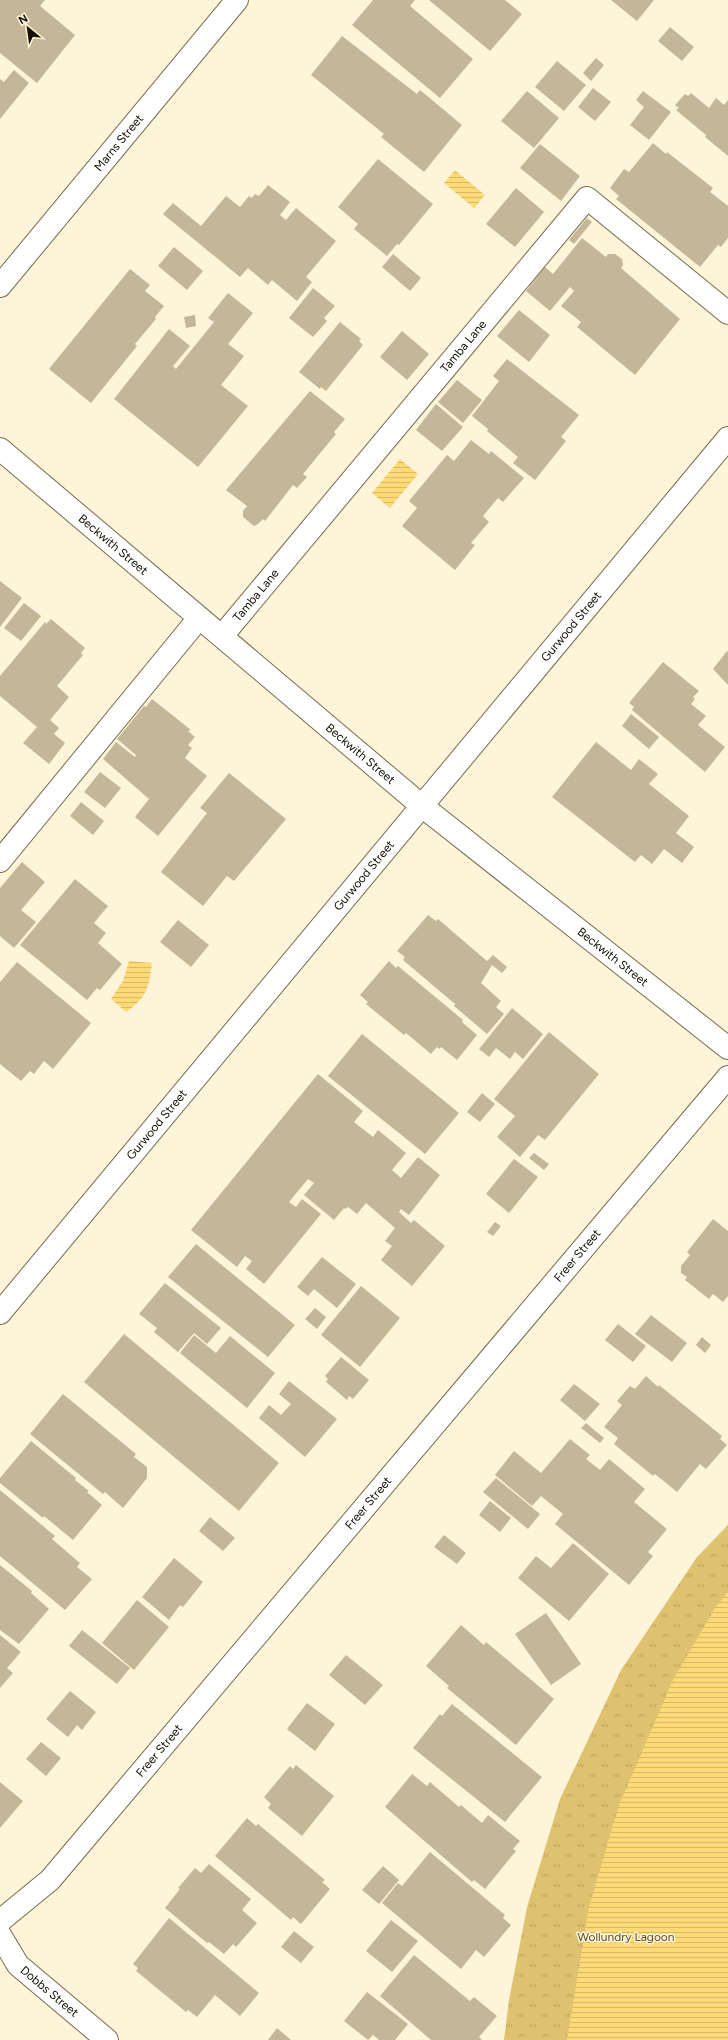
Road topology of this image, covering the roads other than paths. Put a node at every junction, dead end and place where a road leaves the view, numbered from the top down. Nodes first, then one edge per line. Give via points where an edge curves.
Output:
1 (237, 0) edge
2 (0, 286) edge
3 (728, 313) edge
4 (728, 438) edge
5 (0, 449) edge
6 (199, 618) junction
7 (222, 636) junction
8 (422, 806) junction
9 (0, 861) edge
10 (728, 1048) edge
11 (728, 1077) edge
12 (0, 1313) edge
13 (0, 1921) edge
14 (0, 1935) edge
15 (107, 2040) edge

1 - 2 street, Marns Street
3 - 7 street, Tamba Lane via 587,198
4 - 8 street, Gurwood Street
5 - 6 street, Beckwith Street
6 - 7 street, Beckwith Street
6 - 9 street
7 - 8 street, Beckwith Street
8 - 10 street, Beckwith Street
8 - 12 street, Gurwood Street
11 - 13 street, Freer Street via 50,1880
14 - 15 street, Dobbs Street via 18,1965

